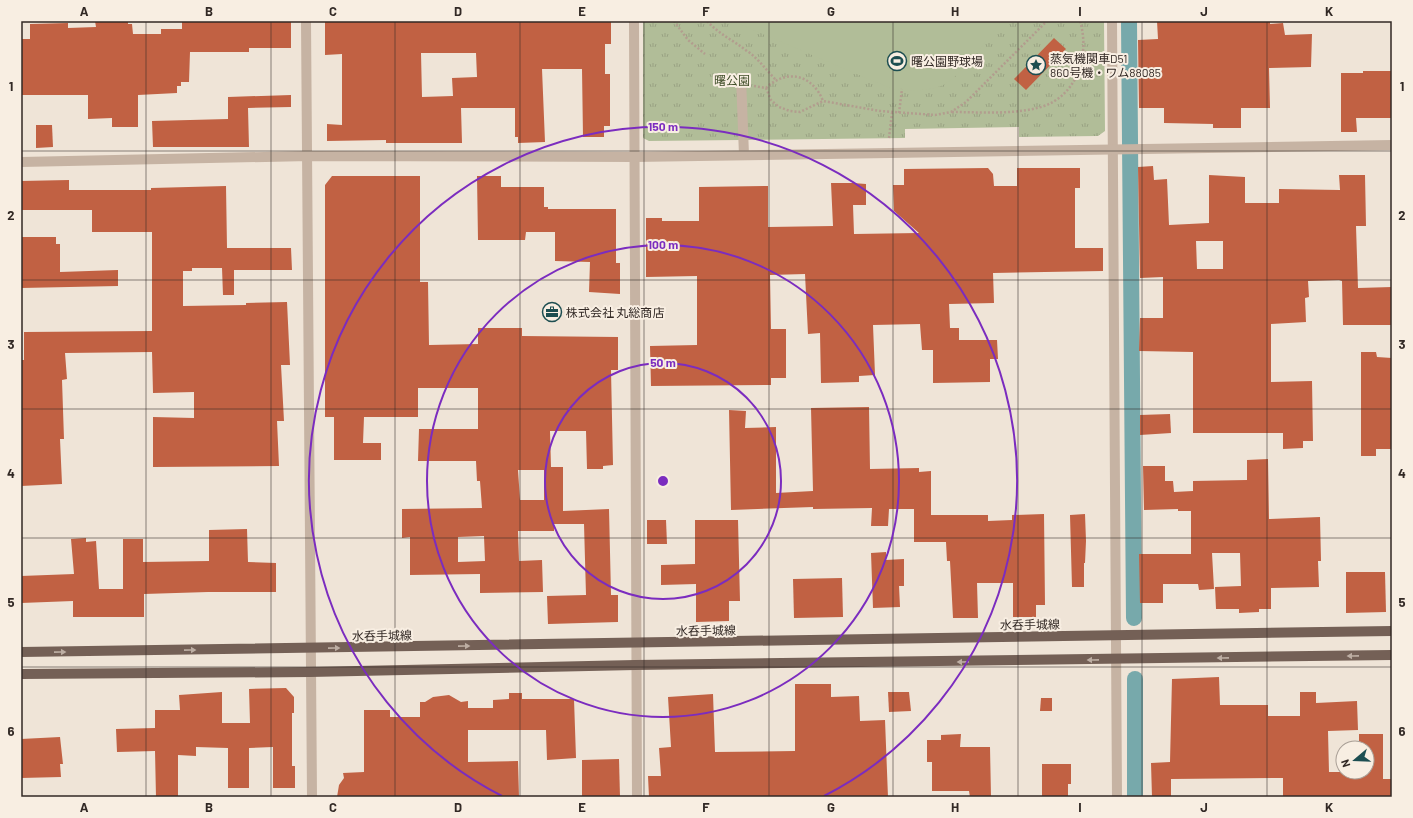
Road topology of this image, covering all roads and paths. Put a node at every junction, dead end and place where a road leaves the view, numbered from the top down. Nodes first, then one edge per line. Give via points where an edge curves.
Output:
1 (306, 21) edge
2 (634, 21) edge
3 (674, 21) edge
4 (707, 21) edge
5 (1047, 21) edge
6 (1080, 21) edge
7 (1112, 21) edge
8 (1085, 52) junction
9 (1104, 53) dead end
10 (705, 54) dead end
11 (740, 78) dead end
12 (776, 80) junction
13 (752, 85) dead end
14 (766, 88) junction
15 (902, 89) dead end
16 (823, 101) junction
17 (951, 112) junction
18 (892, 113) junction
19 (899, 113) junction
20 (889, 138) dead end
21 (1392, 145) edge
22 (1113, 149) junction
23 (744, 155) junction
24 (308, 156) junction
25 (634, 157) junction
26 (21, 162) edge
27 (1392, 631) edge
28 (1115, 636) junction
29 (636, 644) junction
30 (309, 649) junction
31 (21, 652) edge
32 (1392, 655) edge
33 (1115, 660) junction
34 (635, 665) junction
35 (310, 672) junction
36 (21, 674) edge
37 (312, 797) edge
38 (637, 797) edge
39 (1117, 797) edge

1 - 24 street
2 - 25 street
3 - 10 path via 688,40
4 - 12 path via 727,39 747,50
5 - 17 path via 966,102
6 - 8 path
7 - 22 street
8 - 9 path
8 - 17 path via 1081,68 1071,86 1058,98 1042,107 1020,111
11 - 23 street
12 - 14 path
12 - 16 path via 791,76 801,78 820,92
13 - 14 path
14 - 16 path via 771,100 779,107 790,111 800,112
15 - 19 path
16 - 18 path
17 - 19 path via 935,115
18 - 19 path
18 - 20 path
21 - 22 street
22 - 23 street
22 - 28 street
23 - 25 street
24 - 25 street
24 - 26 street
24 - 30 street
25 - 29 street
27 - 28 main road, 水呑手城線
28 - 29 main road, 水呑手城線
28 - 33 street
30 -> 29 main road, 水呑手城線
29 - 34 street
31 -> 30 main road, 水呑手城線
30 - 35 street
32 -> 33 main road
33 -> 34 main road
33 - 39 street
34 - 35 main road
34 - 38 street
35 - 36 main road
35 - 37 street

